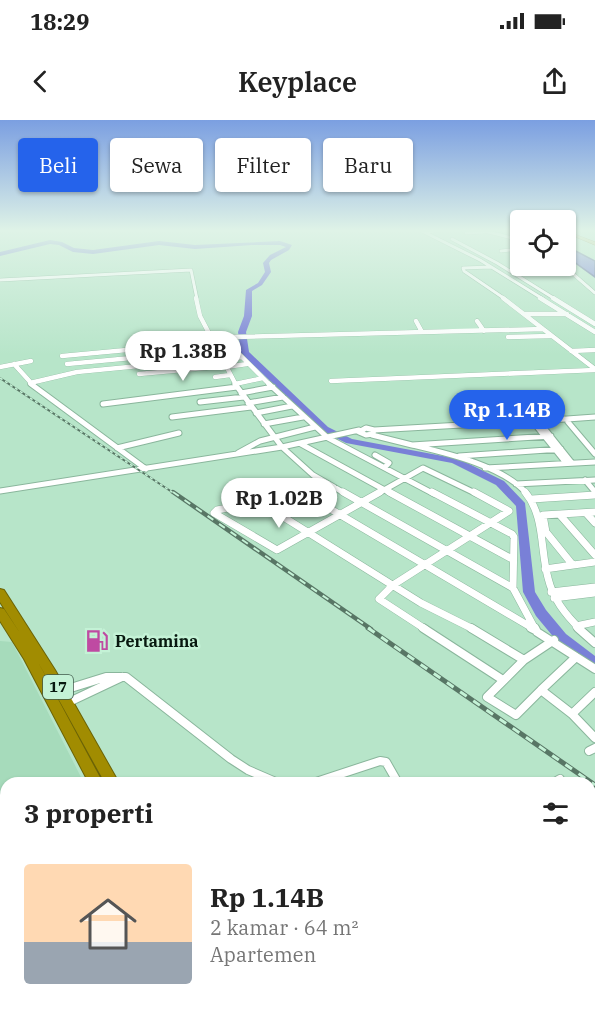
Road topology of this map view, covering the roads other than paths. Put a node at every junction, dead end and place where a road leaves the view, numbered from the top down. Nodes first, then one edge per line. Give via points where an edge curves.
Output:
1 (156, 272) edge
2 (191, 272) edge
3 (465, 272) edge
4 (499, 272) edge
5 (510, 272) edge
6 (576, 276) edge
7 (0, 280) edge
8 (530, 284) junction
9 (521, 285) junction
10 (595, 293) edge
11 (566, 305) junction
12 (556, 306) junction
13 (524, 314) junction
14 (567, 314) junction
15 (585, 318) junction
16 (576, 319) junction
17 (416, 321) dead end
18 (477, 321) dead end
19 (460, 323) dead end
20 (595, 324) edge
21 (330, 327) dead end
22 (543, 330) junction
23 (484, 331) junction
24 (467, 332) junction
25 (595, 332) edge
26 (422, 333) junction
27 (329, 335) junction
28 (551, 336) junction
29 (233, 337) junction
30 (508, 337) dead end
31 (212, 340) junction
32 (145, 348) junction
33 (217, 350) junction
34 (595, 350) edge
35 (571, 351) junction
36 (62, 356) dead end
37 (147, 356) junction
38 (242, 357) junction
39 (221, 359) junction
40 (31, 361) dead end
41 (14, 363) junction
42 (67, 364) dead end
43 (247, 364) junction
44 (149, 365) junction
45 (0, 367) edge
46 (226, 367) junction
47 (595, 370) edge
48 (139, 375) dead end
49 (230, 375) junction
50 (215, 377) dead end
51 (263, 378) junction
52 (332, 381) dead end
53 (30, 383) junction
54 (236, 386) junction
55 (273, 387) junction
56 (243, 395) junction
57 (283, 397) junction
58 (200, 402) dead end
59 (103, 404) dead end
60 (250, 405) junction
61 (292, 406) junction
62 (256, 413) junction
63 (172, 417) dead end
64 (303, 417) junction
65 (595, 420) edge
66 (567, 421) junction
67 (537, 423) junction
68 (264, 424) junction
69 (501, 424) junction
70 (315, 427) junction
71 (179, 433) dead end
72 (373, 433) junction
73 (274, 437) junction
74 (330, 437) junction
75 (548, 437) junction
76 (451, 442) junction
77 (301, 444) junction
78 (412, 445) junction
79 (282, 447) junction
80 (117, 448) junction
81 (558, 449) junction
82 (236, 454) junction
83 (595, 454) edge
84 (375, 455) dead end
85 (459, 456) junction
86 (595, 462) edge
87 (569, 463) junction
88 (385, 467) junction
89 (485, 468) junction
90 (146, 469) junction
91 (313, 475) junction
92 (406, 478) junction
93 (585, 480) junction
94 (595, 480) edge
95 (516, 484) junction
96 (240, 485) dead end
97 (334, 487) junction
98 (325, 489) junction
99 (385, 489) junction
100 (0, 491) edge
101 (595, 493) edge
102 (305, 494) junction
103 (532, 499) junction
104 (363, 502) junction
105 (261, 503) junction
106 (250, 505) junction
107 (595, 512) edge
108 (586, 513) junction
109 (339, 515) junction
110 (560, 515) junction
111 (492, 522) junction
112 (595, 523) edge
113 (310, 533) junction
114 (470, 536) junction
115 (448, 550) junction
116 (595, 555) edge
117 (512, 559) junction
118 (595, 562) edge
119 (572, 564) junction
120 (424, 565) junction
121 (545, 569) junction
122 (393, 585) junction
123 (595, 587) edge
124 (513, 588) junction
125 (0, 593) edge
126 (595, 593) edge
127 (552, 595) junction
128 (0, 612) edge
129 (595, 622) edge
130 (576, 626) junction
131 (537, 632) junction
132 (554, 640) junction
133 (595, 643) edge
134 (576, 657) junction
135 (524, 660) junction
136 (595, 669) edge
137 (124, 677) junction
138 (502, 680) junction
139 (541, 690) junction
140 (595, 692) edge
141 (64, 697) junction
142 (572, 714) junction
143 (595, 738) edge
144 (93, 777) edge
145 (109, 777) edge
146 (264, 777) edge
147 (333, 777) edge
148 (394, 777) edge

1 - 7 street
2 - 31 street via 200,316
3 - 13 street
4 - 9 street
5 - 8 street
6 - 10 street
8 - 9 street
8 - 11 street
9 - 12 street
11 - 12 street
11 - 15 street
12 - 14 street
13 - 14 street
13 - 22 street
14 - 16 street
15 - 16 street
15 - 20 street
16 - 25 street
17 - 26 street
18 - 23 street
19 - 24 street
21 - 27 street
22 - 23 street
22 - 28 street
23 - 24 street
24 - 26 street
26 - 27 street
27 - 29 street
28 - 30 street
28 - 35 street
29 - 31 street
29 - 38 street
31 - 32 street
31 - 33 street
32 - 36 street
32 - 37 street
33 - 37 street
33 - 39 street
34 - 35 street
35 - 47 street
37 - 42 street
37 - 44 street
38 - 39 street
38 - 43 street
39 - 44 street
39 - 46 street
40 - 41 street
41 - 45 street
41 - 53 street
43 - 46 street
43 - 51 street
44 - 53 street via 73,372
46 - 48 street
46 - 49 street
47 - 52 street
49 - 50 street
49 - 54 street
51 - 54 street
51 - 55 street
53 - 80 street
54 - 56 street
54 - 59 street
55 - 56 street
55 - 57 street
56 - 58 street
56 - 60 street
57 - 60 street
57 - 61 street
60 - 62 street
60 - 63 street
61 - 62 street
61 - 64 street
62 - 68 street
64 - 68 street
64 - 70 street
65 - 66 street
66 - 67 street
66 - 69 street
66 - 83 street
67 - 69 street
67 - 75 street
68 - 73 street
69 - 72 street
70 - 73 street
70 - 74 street
71 - 80 street
72 - 74 street
72 - 78 street
73 - 79 street
73 - 82 street
74 - 77 street
74 - 88 street
75 - 76 street
75 - 81 street
76 - 78 street
76 - 85 street
77 - 79 street
77 - 99 street
78 - 85 street
79 - 82 street
79 - 91 street
80 - 90 street
81 - 85 street
81 - 87 street
82 - 90 street
84 - 88 street via 389,463
85 - 89 street
86 - 87 street
87 - 89 street
88 - 92 street
89 - 95 street
90 - 100 street
91 - 97 street
91 - 98 street
92 - 99 street
92 - 111 street
92 - 111 street via 425,468 508,510
93 - 94 street
93 - 95 street
93 - 101 street
95 - 103 street
96 - 106 street
97 - 98 street
97 - 104 street
98 - 102 street
99 - 104 street
99 - 114 street
101 - 103 street
102 - 105 street
102 - 109 street
103 - 121 street
104 - 109 street
104 - 115 street
105 - 106 street
105 - 113 street
106 - 113 street via 214,512 274,550
107 - 108 street
108 - 110 street
108 - 112 street
109 - 113 street
109 - 120 street
110 - 116 street
110 - 119 street via 543,515 545,530
111 - 114 street
111 - 117 street via 514,536
113 - 122 street
114 - 115 street
114 - 117 street
115 - 120 street
115 - 124 street
117 - 124 street
118 - 119 street
119 - 121 street
120 - 122 street
120 - 131 street
121 - 127 street
122 - 135 street
122 - 138 street via 380,600
123 - 127 street
124 - 131 street
125 - 141 highway, 17
126 - 127 street
127 - 130 street
128 - 144 highway, 17 via 29,657
129 - 130 street
130 - 133 street
131 - 132 street
132 - 134 street
132 - 135 street
134 - 136 street
134 - 139 street
135 - 138 street
137 - 141 street
137 - 141 street via 99,679
137 - 146 street via 231,759
138 - 139 street via 487,697 515,715
139 - 142 street
140 - 142 street
141 - 145 highway, 17
142 - 143 street
147 - 148 street via 385,761

